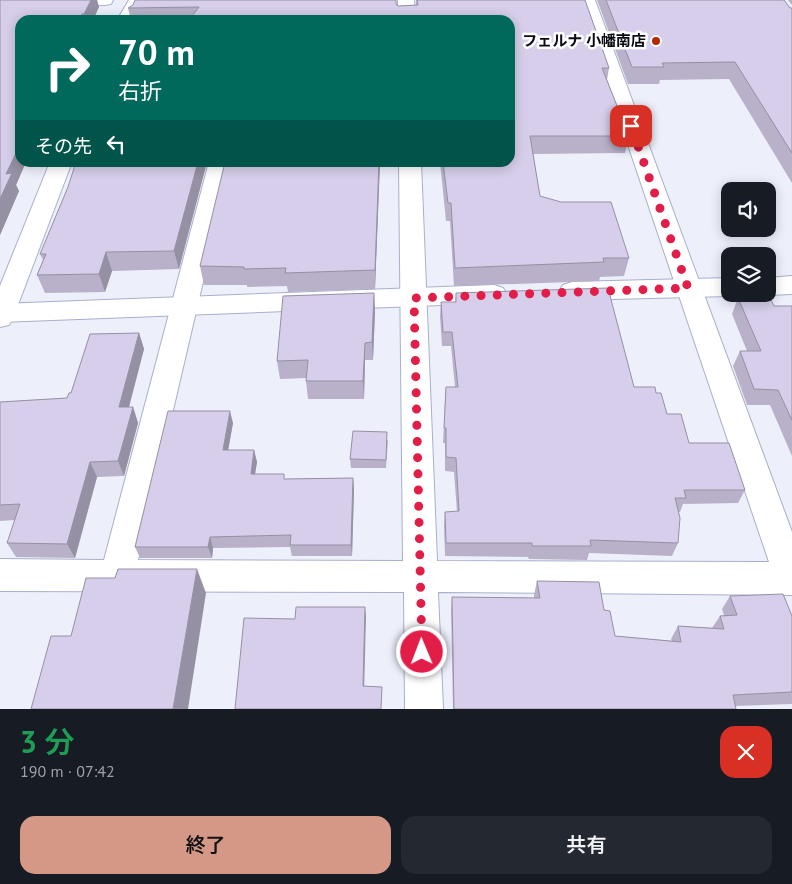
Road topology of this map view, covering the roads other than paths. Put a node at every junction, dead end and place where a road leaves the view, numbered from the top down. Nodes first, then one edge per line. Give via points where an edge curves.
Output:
1 (105, 0) edge
2 (136, 0) edge
3 (406, 0) edge
4 (587, 0) edge
5 (0, 4) edge
6 (128, 15) edge
7 (407, 15) edge
8 (59, 167) edge
9 (219, 167) edge
10 (410, 167) edge
11 (792, 285) edge
12 (776, 286) edge
13 (721, 287) edge
14 (688, 288) junction
15 (545, 292) edge
16 (517, 293) edge
17 (414, 298) junction
18 (185, 306) junction
19 (1, 315) edge
20 (0, 575) edge
21 (117, 575) junction
22 (421, 577) junction
23 (792, 579) edge
24 (424, 709) edge

1 - 5 street
2 - 6 street
3 - 7 street
4 - 14 street
8 - 19 street
9 - 18 street
10 - 17 street
11 - 12 street
13 - 14 street
14 - 15 street
14 - 23 street
16 - 17 street
17 - 18 street
17 - 22 street
18 - 19 street
18 - 21 street
20 - 21 street
21 - 22 street
22 - 23 street
22 - 24 street

